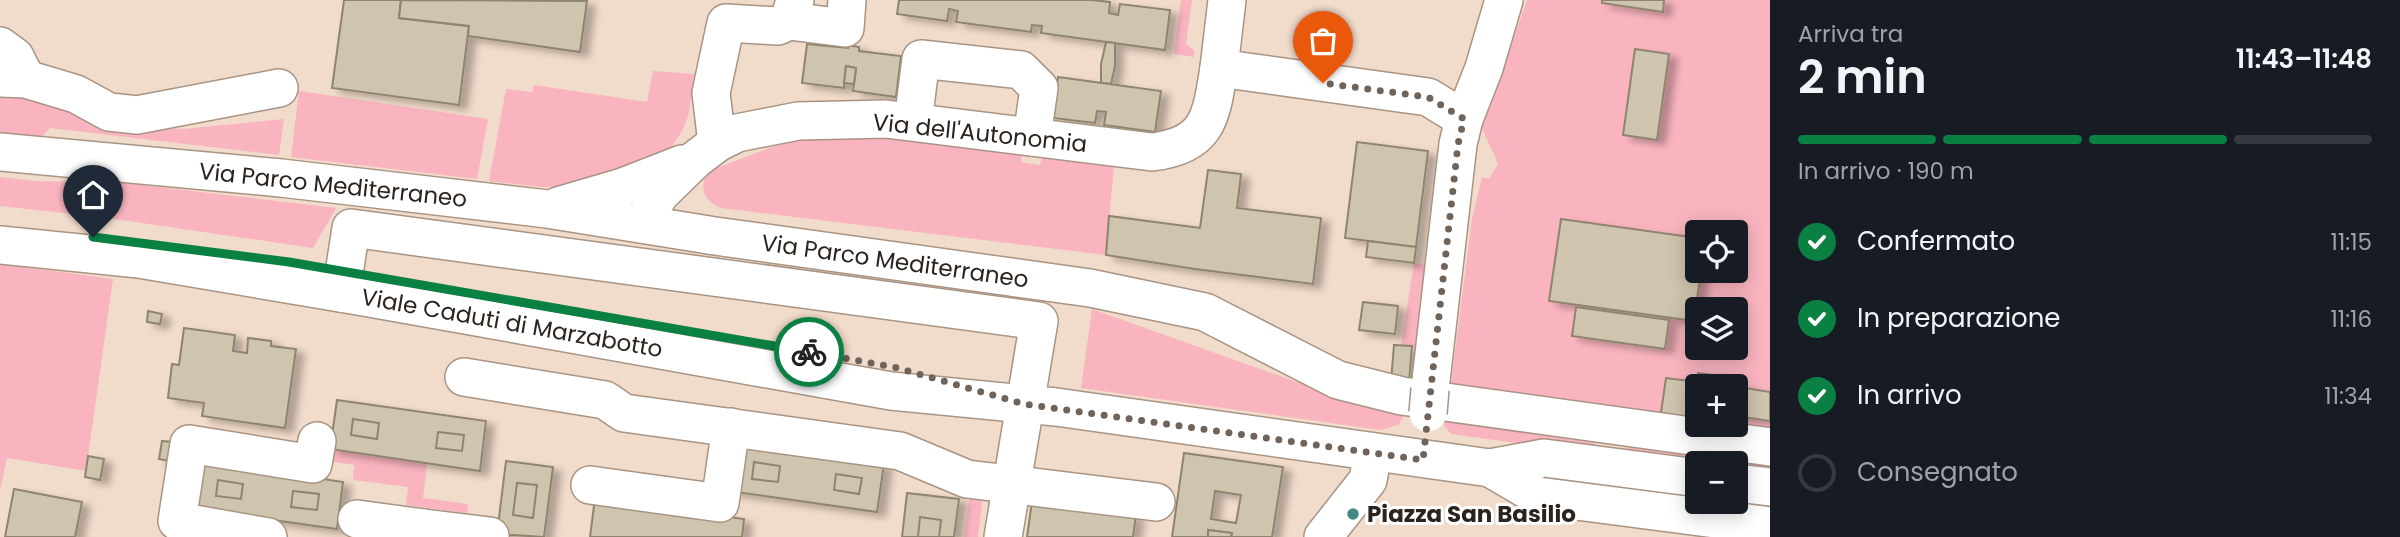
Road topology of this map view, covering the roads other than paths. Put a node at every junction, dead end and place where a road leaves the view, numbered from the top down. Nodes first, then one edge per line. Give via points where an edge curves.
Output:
1 (847, 0) edge
2 (1227, 0) edge
3 (1504, 0) edge
4 (792, 11) edge
5 (0, 46) edge
6 (1219, 68) junction
7 (13, 79) edge
8 (279, 88) dead end
9 (1464, 119) junction
10 (913, 122) junction
11 (1032, 137) junction
12 (706, 151) junction
13 (0, 152) edge
14 (547, 209) junction
15 (642, 223) junction
16 (0, 226) edge
17 (715, 236) junction
18 (0, 246) edge
19 (342, 282) junction
20 (615, 342) junction
21 (464, 377) dead end
22 (605, 400) junction
23 (1024, 404) junction
24 (731, 427) junction
25 (317, 441) dead end
26 (1770, 447) edge
27 (1373, 452) junction
28 (1423, 460) junction
29 (1490, 468) junction
30 (1685, 476) edge
31 (1011, 484) junction
32 (590, 485) dead end
33 (1748, 485) edge
34 (1770, 488) edge
35 (1156, 502) dead end
36 (357, 519) dead end
37 (1770, 526) edge
38 (424, 533) edge
39 (490, 536) edge
40 (268, 537) edge
41 (1003, 537) edge
42 (1323, 537) edge

1 - 4 street via 845,27
2 - 6 street, Via dell'Autonomia
3 - 9 street
4 - 12 street via 778,26 726,23 711,93
5 - 7 street via 15,57
6 - 9 street via 1428,97
6 - 11 street, Via dell'Autonomia via 1211,113 1204,126 1181,145 1152,152
7 - 8 street via 76,94 109,112 136,115
9 - 28 street
10 - 11 street, Via dell'Autonomia
10 - 11 street via 921,59 1021,70 1039,88
10 - 12 street, Via dell'Autonomia via 799,121 737,133
12 - 14 street, Via dell'Autonomia via 623,187
12 - 15 street, Via dell'Autonomia via 660,194
12 - 17 street via 690,172 689,200 699,221
13 - 14 street, Via Parco Mediterraneo
14 - 15 street, Via Parco Mediterraneo
15 - 17 street, Via Parco Mediterraneo
16 - 19 street, Viale Caduti di Marzabotto via 289,262
17 - 26 street, Via Parco Mediterraneo via 1090,288 1205,312 1338,380 1402,396
18 - 19 street, Viale Caduti di Marzabotto
19 - 20 street, Viale Caduti di Marzabotto
19 - 23 street, Viale Caduti di Marzabotto via 894,367
19 - 23 street via 351,228 1039,321
20 - 22 street
20 - 23 street, Viale Caduti di Marzabotto via 891,391
21 - 22 street
22 - 24 street via 624,413
23 - 27 street, Viale Caduti di Marzabotto
23 - 31 street
24 - 31 street via 900,451 967,480
24 - 32 street via 720,503
25 - 40 street via 313,464 189,444 177,521
27 - 28 street, Viale Caduti di Marzabotto
27 - 42 street via 1368,480
28 - 29 street, Viale Caduti di Marzabotto
29 - 30 street, Viale Caduti di Marzabotto via 1545,458
29 - 37 street, Viale Caduti di Marzabotto via 1538,496
31 - 35 street
31 - 41 street
33 - 34 street
36 - 38 street
38 - 39 street

